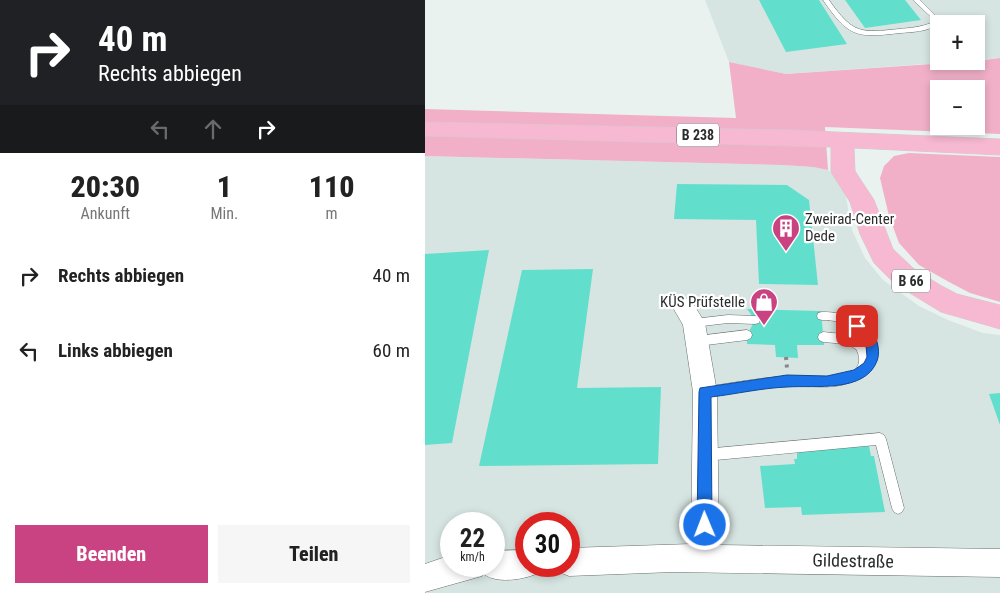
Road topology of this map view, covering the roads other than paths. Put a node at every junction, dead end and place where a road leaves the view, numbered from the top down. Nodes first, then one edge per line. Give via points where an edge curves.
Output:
1 (827, 0) edge
2 (916, 0) edge
3 (425, 129) edge
4 (788, 138) junction
5 (851, 140) junction
6 (1000, 146) edge
7 (843, 172) junction
8 (862, 200) junction
9 (821, 316) dead end
10 (1000, 317) edge
11 (755, 320) dead end
12 (692, 323) junction
13 (747, 335) dead end
14 (823, 337) dead end
15 (857, 375) junction
16 (705, 392) junction
17 (704, 456) junction
18 (898, 508) dead end
19 (705, 559) junction
20 (580, 562) edge
21 (1000, 563) edge
22 (440, 573) edge
23 (425, 578) edge

1 - 2 lane via 853,29 874,36 934,24 934,17
3 - 4 main road, B 238
4 - 5 main road, B 238
4 - 7 main road, B 66 via 829,158
5 - 6 main road, B 238
5 - 7 main road
5 - 8 main road, B 66 via 863,169
7 - 8 main road, B 66
8 - 10 main road, B 66 via 883,256 904,276 951,304
9 - 15 lane via 849,320 863,330 872,344 873,357 869,367
11 - 12 lane
12 - 13 lane
12 - 16 street
14 - 15 lane via 849,340 860,346 865,364
15 - 16 lane via 834,381 787,381
16 - 17 street
17 - 18 lane via 880,439
17 - 19 street
19 - 20 street, Gildestraße
19 - 21 street, Gildestraße
22 - 23 street

